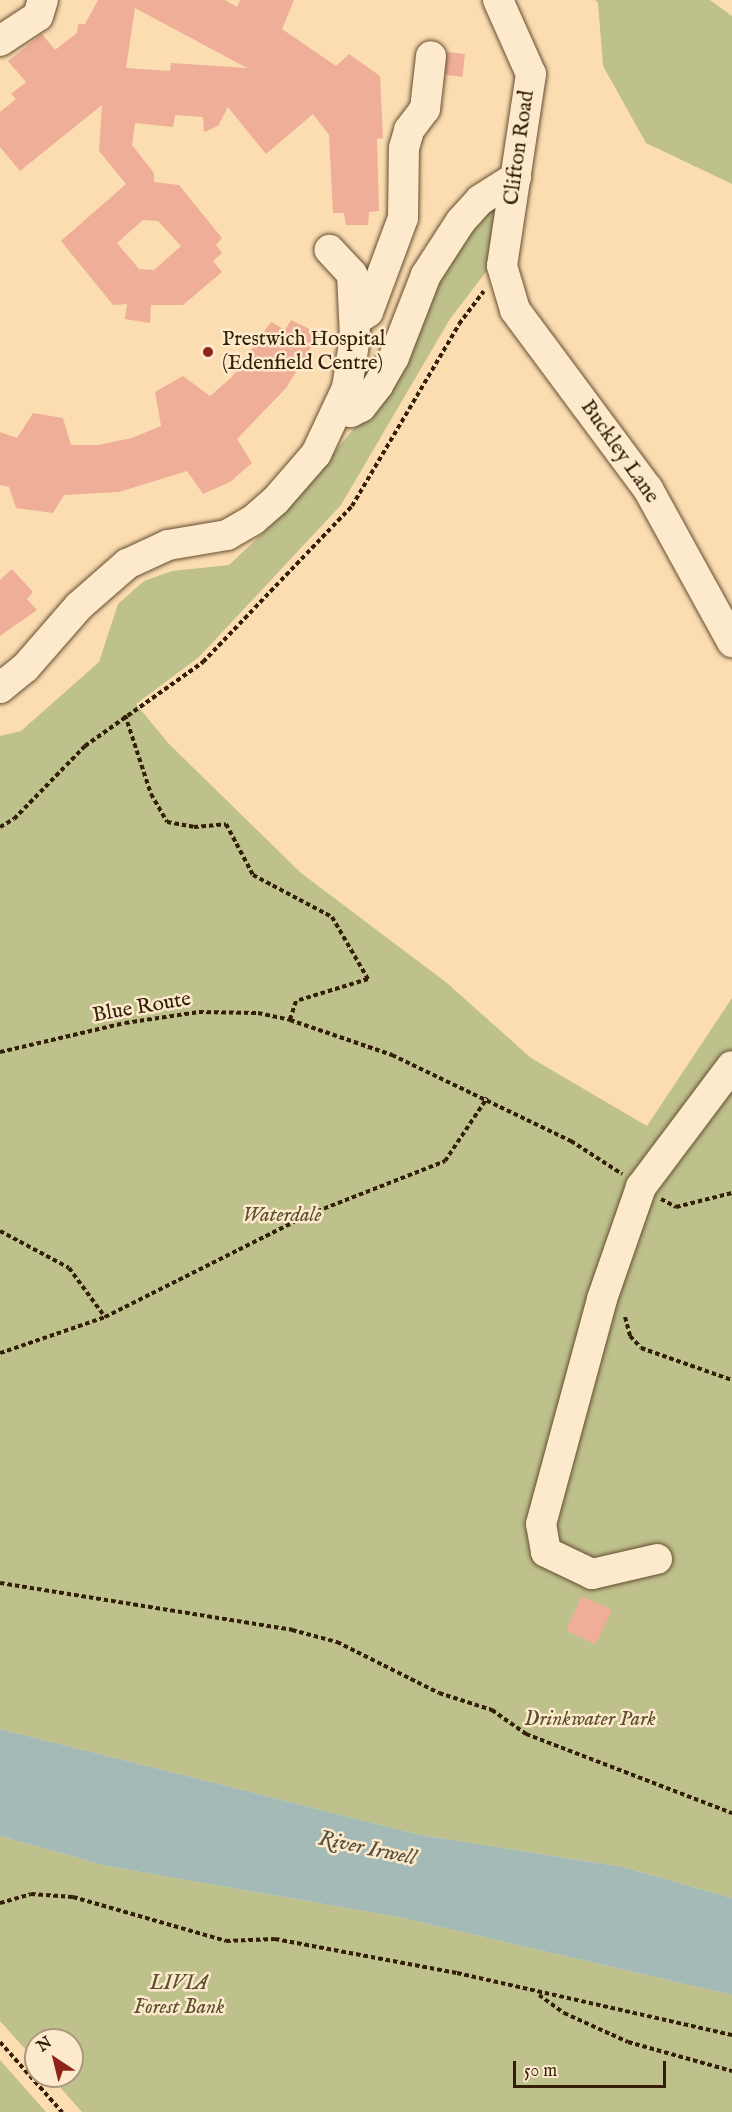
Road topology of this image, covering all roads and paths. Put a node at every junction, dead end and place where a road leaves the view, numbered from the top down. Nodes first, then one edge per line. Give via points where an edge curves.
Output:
1 (43, 0) edge
2 (498, 0) edge
3 (0, 41) edge
4 (431, 56) dead end
5 (516, 177) junction
6 (330, 250) dead end
7 (502, 266) junction
8 (356, 321) junction
9 (340, 410) junction
10 (732, 642) edge
11 (0, 688) edge
12 (125, 715) junction
13 (0, 826) edge
14 (290, 1020) junction
15 (0, 1052) edge
16 (732, 1066) edge
17 (487, 1098) junction
18 (641, 1187) junction
19 (732, 1193) edge
20 (0, 1231) edge
21 (627, 1311) dead end
22 (105, 1317) junction
23 (0, 1353) edge
24 (732, 1380) edge
25 (657, 1558) dead end
26 (0, 1583) edge
27 (732, 1813) edge
28 (0, 1903) edge
29 (536, 1993) junction
30 (732, 2035) edge
31 (0, 2042) edge
32 (732, 2070) edge
33 (62, 2112) edge

1 - 3 street via 38,16
2 - 5 street, Clifton Road via 531,74
4 - 8 street via 425,109 409,130 404,148 403,218 368,312
5 - 7 street, Clifton Road
5 - 9 street via 480,200 461,221 426,275 394,357 378,385 361,407 351,412
6 - 8 street via 352,274
7 - 10 street, Buckley Lane via 515,310 648,489
7 - 12 path via 459,324 352,506 203,662
8 - 9 street via 349,380
9 - 11 street via 299,476 253,520 227,535 168,545 127,564 79,606 24,668
12 - 13 path via 85,746 14,819
12 - 14 path via 151,794 167,822 194,827 226,824 253,875 332,916 368,979 296,1001
14 - 15 path, Blue Route via 258,1014 199,1012 125,1023
14 - 17 path, Blue Route via 392,1055
16 - 18 street
17 - 18 path, Blue Route via 571,1141
17 - 22 path via 445,1161 310,1214
18 - 19 path, Blue Route via 676,1207
18 - 25 street via 602,1299 541,1524 546,1552 592,1574
20 - 22 path via 69,1268
21 - 24 path via 624,1321 641,1348
22 - 23 path
26 - 27 path via 292,1630 337,1642 439,1693 492,1710 526,1734
28 - 29 path via 31,1894 73,1897 226,1941 275,1939 457,1973
29 - 30 path
29 - 32 path via 564,2013 628,2042
31 - 33 path

